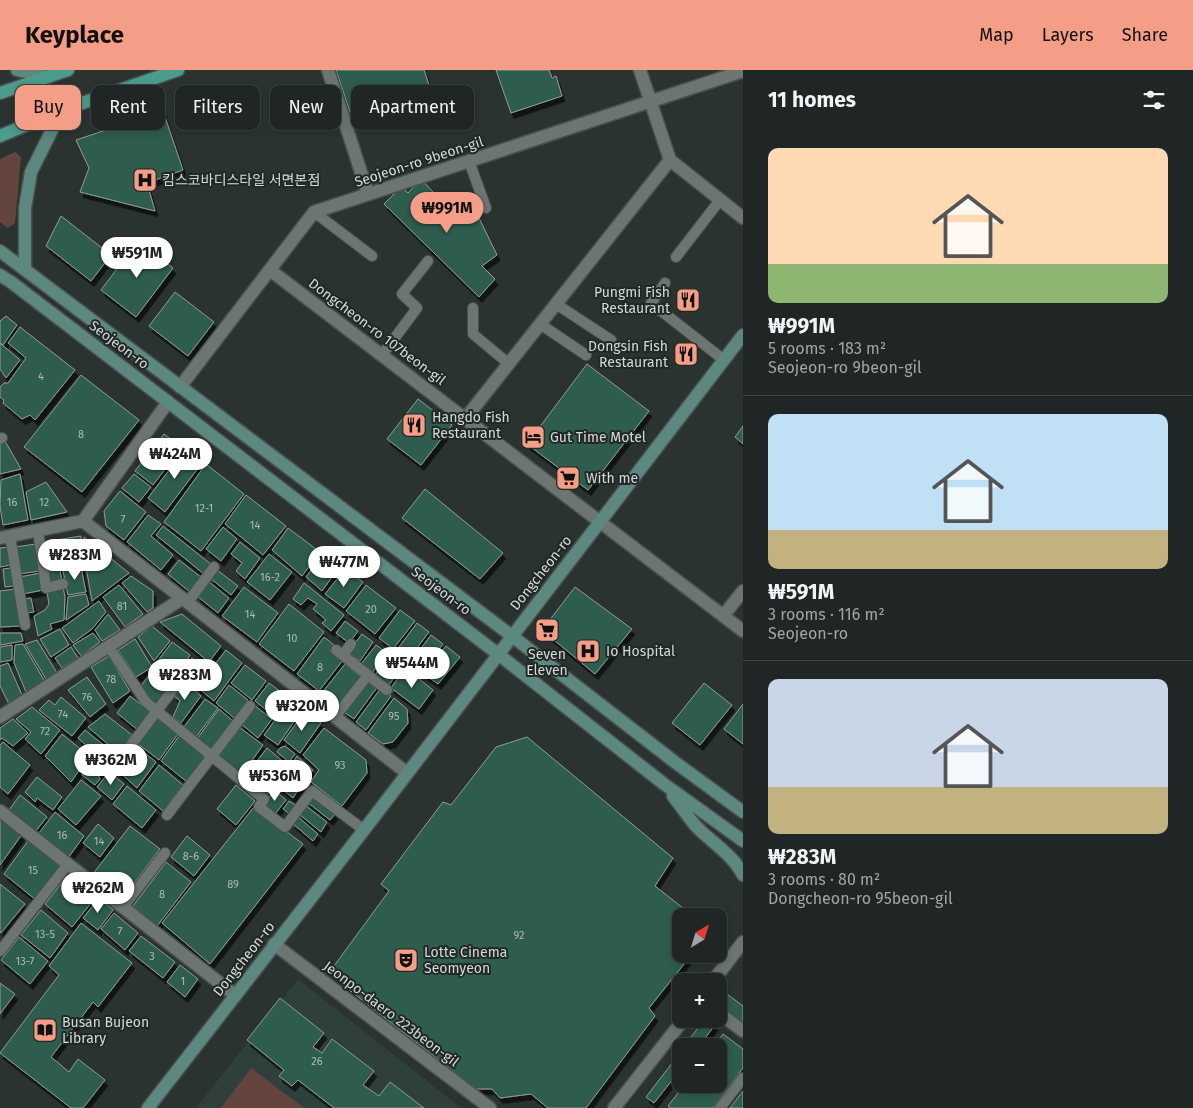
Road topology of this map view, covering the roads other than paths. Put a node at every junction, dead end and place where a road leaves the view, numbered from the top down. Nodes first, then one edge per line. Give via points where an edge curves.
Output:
1 (17, 70) edge
2 (68, 70) edge
3 (178, 70) edge
4 (328, 70) edge
5 (640, 70) edge
6 (743, 71) edge
7 (48, 77) junction
8 (0, 93) edge
9 (650, 102) junction
10 (81, 103) edge
11 (15, 130) edge
12 (52, 130) edge
13 (0, 136) edge
14 (670, 160) junction
15 (469, 161) junction
16 (368, 194) junction
17 (720, 200) junction
18 (486, 208) dead end
19 (314, 212) junction
20 (743, 218) edge
21 (0, 251) edge
22 (372, 256) dead end
23 (676, 257) dead end
24 (428, 261) dead end
25 (25, 269) junction
26 (270, 270) junction
27 (4, 279) edge
28 (664, 283) dead end
29 (556, 304) junction
30 (473, 308) dead end
31 (540, 324) junction
32 (743, 335) edge
33 (611, 340) dead end
34 (382, 355) junction
35 (586, 356) dead end
36 (724, 360) junction
37 (509, 364) junction
38 (180, 387) junction
39 (168, 402) junction
40 (465, 419) junction
41 (83, 520) junction
42 (600, 522) junction
43 (38, 530) junction
44 (5, 537) edge
45 (214, 567) dead end
46 (63, 584) dead end
47 (743, 591) edge
48 (185, 600) junction
49 (724, 616) junction
50 (25, 625) dead end
51 (743, 631) edge
52 (512, 636) junction
53 (351, 644) dead end
54 (109, 647) junction
55 (498, 654) junction
56 (174, 673) dead end
57 (368, 675) junction
58 (387, 690) dead end
59 (250, 706) dead end
60 (157, 712) junction
61 (0, 717) edge
62 (335, 717) junction
63 (212, 757) junction
64 (113, 769) dead end
65 (407, 773) junction
66 (664, 784) junction
67 (0, 811) edge
68 (743, 812) edge
69 (167, 815) dead end
70 (364, 830) junction
71 (743, 840) edge
72 (165, 853) dead end
73 (68, 864) junction
74 (743, 875) edge
75 (124, 907) junction
76 (743, 942) edge
77 (274, 944) junction
78 (0, 951) edge
79 (719, 973) edge
80 (234, 995) junction
81 (727, 1019) edge
82 (677, 1028) edge
83 (743, 1032) edge
84 (743, 1078) edge
85 (148, 1108) edge
86 (490, 1108) edge
87 (614, 1108) edge
88 (720, 1108) edge

1 - 7 main road
2 - 7 main road
3 - 10 main road
4 - 16 street
5 - 9 street
6 - 9 street, Seojeon-ro 9beon-gil
7 - 8 main road
9 - 14 street
9 - 15 street, Seojeon-ro 9beon-gil
11 - 13 main road
12 - 25 main road via 31,172 25,208
14 - 17 street
14 - 29 street
15 - 16 street, Seojeon-ro 9beon-gil
15 - 18 lane
16 - 19 street, Seojeon-ro 9beon-gil
17 - 20 street
17 - 23 lane
19 - 22 lane
19 - 26 street
21 - 25 main road, Seojeon-ro
24 - 34 lane via 402,294 417,308
25 - 38 main road, Seojeon-ro
26 - 34 street, Dongcheon-ro 107beon-gil
26 - 38 street
27 - 39 main road, Seojeon-ro
28 - 36 lane via 651,303
29 - 31 street
29 - 33 lane
30 - 37 lane via 473,334
31 - 35 lane
31 - 37 street
32 - 36 main road, Dongcheon-ro
34 - 40 street, Dongcheon-ro 107beon-gil
36 - 42 main road, Dongcheon-ro
37 - 40 street
38 - 52 main road, Seojeon-ro
39 - 41 street
39 - 55 main road, Seojeon-ro
40 - 42 street, Dongcheon-ro 107beon-gil
41 - 43 street
41 - 48 street
42 - 49 street, Dongcheon-ro 107beon-gil
42 - 52 main road, Dongcheon-ro
43 - 44 street
43 - 46 lane via 46,588
44 - 50 lane
45 - 48 lane
47 - 49 street
48 - 54 street
48 - 62 street
49 - 51 street, Dongcheon-ro 107beon-gil
52 - 55 main road, Dongcheon-ro
52 - 68 main road, Seojeon-ro
53 - 57 lane via 339,652
54 - 60 lane via 146,702
54 - 61 street
55 - 65 main road, Dongcheon-ro
55 - 66 main road, Seojeon-ro
56 - 60 lane via 177,679 175,687
57 - 58 lane
57 - 62 lane
59 - 63 lane
60 - 63 lane
60 - 64 lane
62 - 65 street
63 - 69 lane
63 - 70 lane via 259,795 264,800 259,807 285,827 312,791
65 - 70 main road, Dongcheon-ro
66 - 71 main road, Seojeon-ro
66 - 74 main road via 695,825 724,851
67 - 73 street
70 - 77 main road, Dongcheon-ro
72 - 75 lane
73 - 75 street
73 - 78 lane
75 - 80 street
76 - 79 street
77 - 80 main road, Dongcheon-ro
77 - 86 street, Jeonpo-daero 223beon-gil
80 - 85 main road, Dongcheon-ro
81 - 83 street
82 - 87 street
84 - 88 lane

